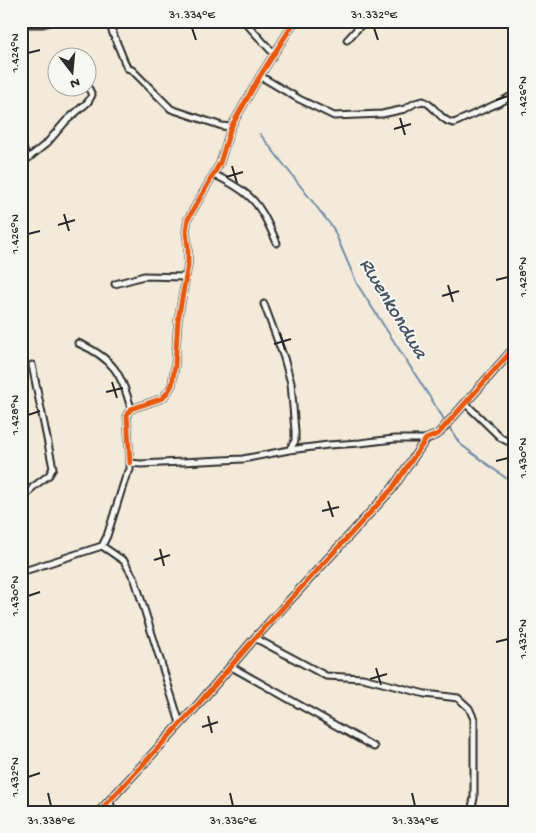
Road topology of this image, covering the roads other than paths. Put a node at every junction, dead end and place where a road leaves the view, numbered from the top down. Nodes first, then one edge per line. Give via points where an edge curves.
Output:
1 (55, 21) edge
2 (62, 21) edge
3 (100, 21) edge
4 (108, 21) edge
5 (244, 21) edge
6 (295, 21) edge
7 (374, 21) edge
8 (21, 24) edge
9 (347, 40) dead end
10 (274, 54) junction
11 (260, 76) junction
12 (515, 94) edge
13 (90, 98) edge
14 (231, 127) junction
15 (21, 140) edge
16 (26, 160) junction
17 (21, 167) edge
18 (215, 175) junction
19 (277, 243) dead end
20 (185, 278) junction
21 (115, 284) dead end
22 (264, 304) dead end
23 (78, 343) dead end
24 (515, 347) edge
25 (32, 364) dead end
26 (464, 403) junction
27 (131, 409) junction
28 (426, 439) junction
29 (515, 446) edge
30 (289, 450) junction
31 (130, 462) junction
32 (21, 502) edge
33 (102, 546) junction
34 (21, 572) edge
35 (255, 638) junction
36 (230, 666) junction
37 (180, 723) junction
38 (374, 747) dead end
39 (109, 801) junction
40 (21, 804) edge
41 (26, 812) edge
42 (99, 812) edge
43 (114, 812) edge
44 (471, 812) edge

1 - 8 street
2 - 3 street
4 - 14 street via 127,68 164,103 171,109
5 - 10 street
6 - 10 street
7 - 9 street via 361,25
10 - 11 street
11 - 12 street via 334,116 382,114 423,101 446,121 454,123
11 - 14 street
13 - 16 street via 48,143
14 - 18 street
15 - 16 street
16 - 17 street
18 - 19 street via 248,194 265,216
18 - 20 street via 186,225 188,256
20 - 21 street via 144,276
20 - 27 street via 172,385 162,398
22 - 30 street via 291,383 296,431 295,441
23 - 27 street via 101,355 116,371
24 - 26 street
25 - 32 street via 53,468
26 - 28 street via 438,434
26 - 29 street via 501,438
27 - 31 street via 127,417
28 - 30 street via 394,439
28 - 35 street via 392,488
30 - 31 street via 243,460
31 - 33 street via 108,536
33 - 34 street
33 - 37 street via 124,561 135,580
35 - 36 street
35 - 44 street via 326,676 363,678 425,694 458,698 469,708 474,719 474,798
36 - 37 street
36 - 38 street
37 - 39 street
39 - 42 street
39 - 43 street
40 - 41 street

